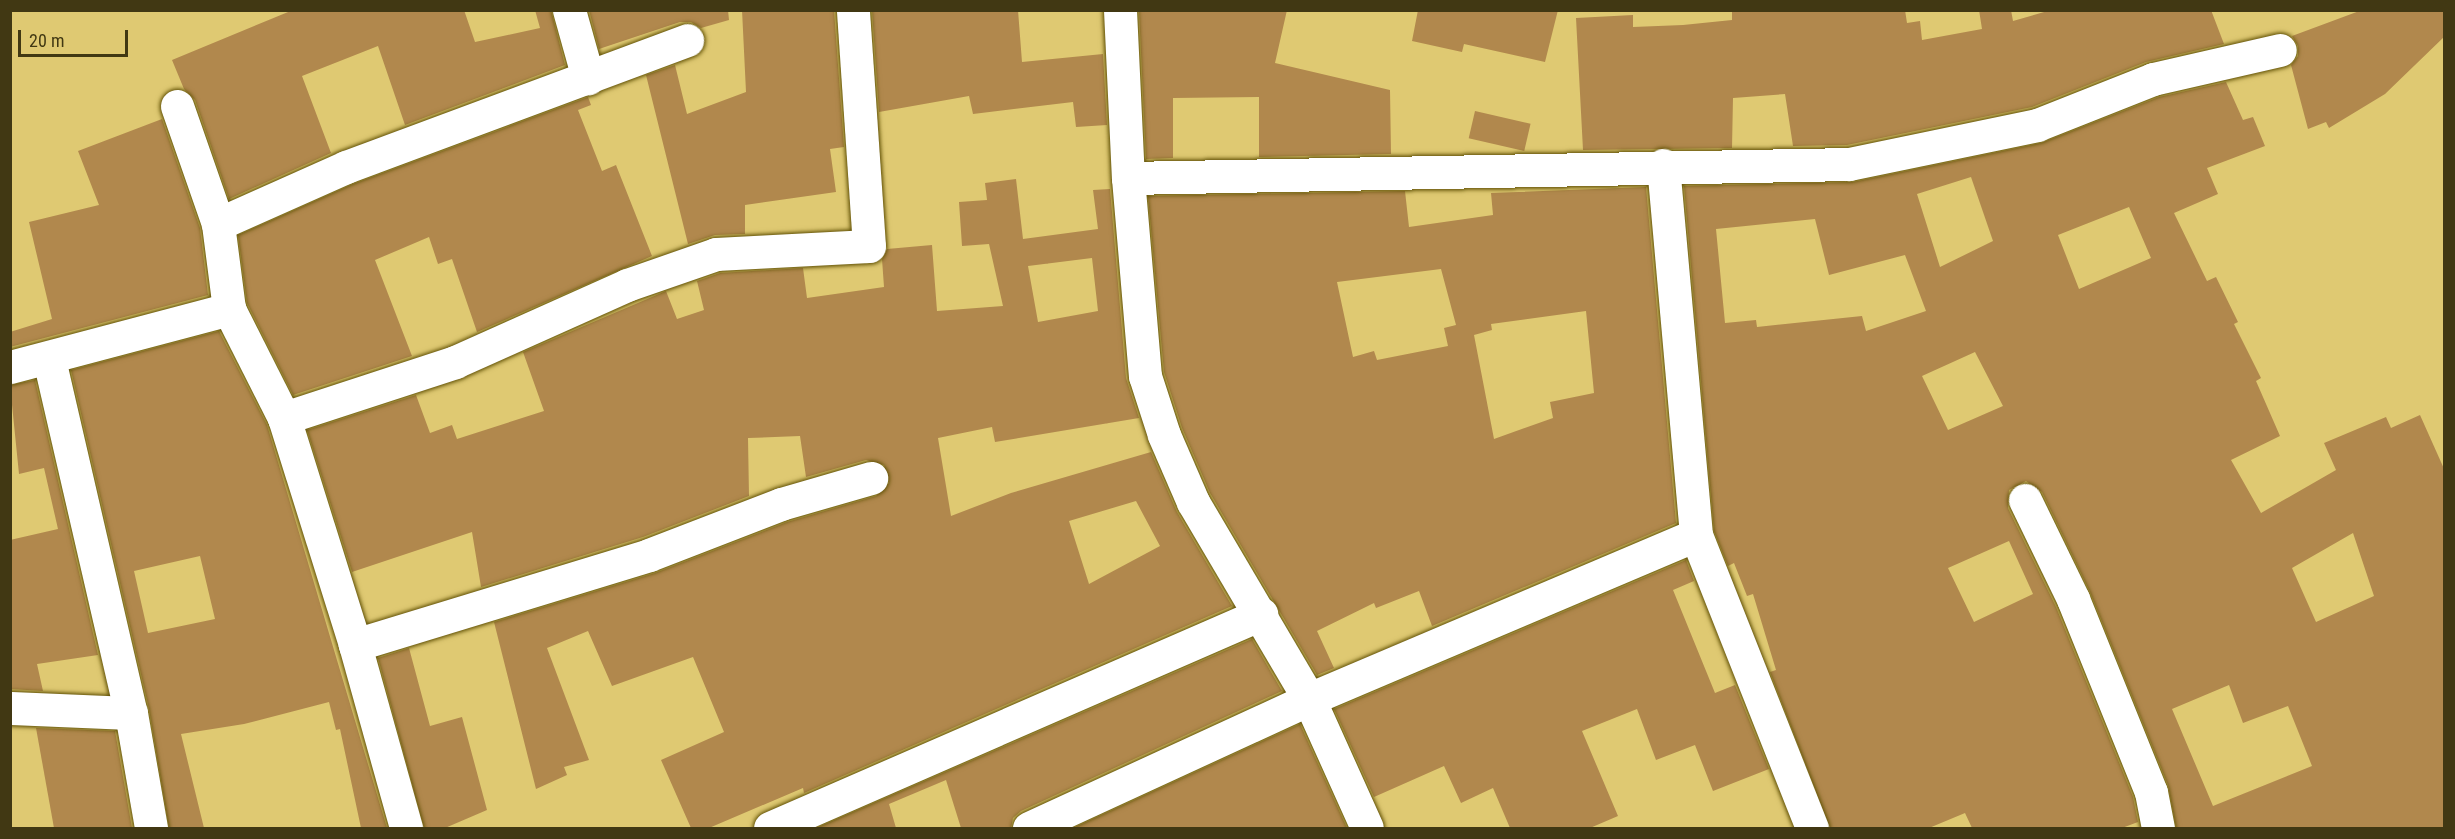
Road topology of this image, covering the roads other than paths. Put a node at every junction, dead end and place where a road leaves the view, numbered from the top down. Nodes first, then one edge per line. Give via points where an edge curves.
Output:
1 (569, 10) edge
2 (853, 10) edge
3 (1120, 10) edge
4 (687, 40) dead end
5 (2280, 50) dead end
6 (588, 78) junction
7 (177, 106) dead end
8 (1663, 165) junction
9 (1128, 178) junction
10 (218, 224) junction
11 (229, 309) junction
12 (49, 359) junction
13 (10, 367) edge
14 (284, 418) junction
15 (871, 478) dead end
16 (2025, 500) dead end
17 (1696, 535) junction
18 (1261, 614) junction
19 (355, 645) junction
20 (1309, 699) junction
21 (10, 708) edge
22 (131, 713) junction
23 (151, 828) edge
24 (406, 828) edge
25 (771, 828) edge
26 (1029, 828) edge
27 (1367, 828) edge
28 (1812, 828) edge
29 (2158, 828) edge

1 - 6 street
2 - 14 street via 869,246 716,254 627,285 455,362
3 - 9 street
4 - 6 street
5 - 8 street via 2153,79 2037,125 1849,164
6 - 10 street via 346,167
7 - 10 street
8 - 9 street
8 - 17 street
9 - 18 street via 1145,376 1164,435 1193,502
10 - 11 street
11 - 12 street
11 - 14 street
12 - 13 street
12 - 22 street
14 - 19 street
15 - 19 street via 781,504 650,555
16 - 29 street via 2078,609 2151,792
17 - 20 street
17 - 28 street
18 - 20 street
18 - 25 street
19 - 24 street
20 - 26 street
20 - 27 street
21 - 22 street
22 - 23 street

